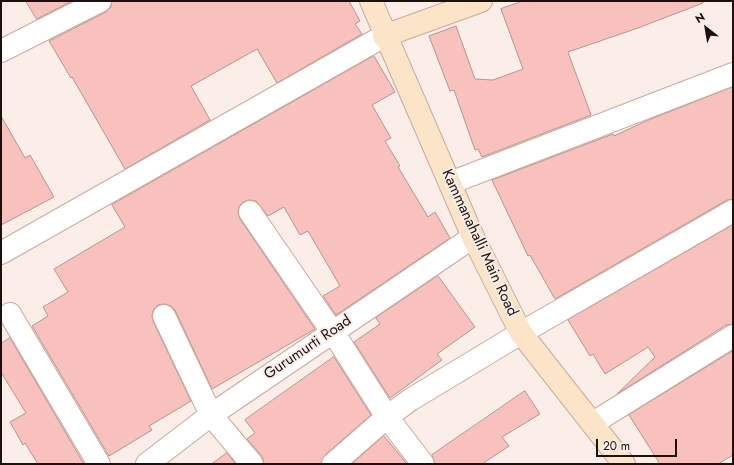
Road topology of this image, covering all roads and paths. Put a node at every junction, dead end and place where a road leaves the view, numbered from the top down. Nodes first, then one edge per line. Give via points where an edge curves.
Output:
1 (100, 1) edge
2 (371, 1) edge
3 (481, 1) edge
4 (384, 36) junction
5 (1, 51) edge
6 (733, 74) edge
7 (450, 183) junction
8 (733, 211) edge
9 (250, 212) dead end
10 (473, 237) junction
11 (1, 253) edge
12 (10, 314) dead end
13 (164, 316) dead end
14 (332, 332) junction
15 (521, 332) junction
16 (733, 336) edge
17 (211, 415) junction
18 (387, 417) junction
19 (593, 423) junction
20 (99, 464) edge
21 (147, 464) edge
22 (252, 464) edge
23 (332, 464) edge
24 (423, 464) edge
25 (624, 464) edge

1 - 5 street
2 - 4 street, Kammanahalli Main Road
3 - 4 street
4 - 7 street, Kammanahalli Main Road
4 - 11 street
6 - 7 street
7 - 10 street, Kammanahalli Main Road
8 - 15 street
9 - 14 street
10 - 14 street, Gurumurti Road
10 - 15 street, Kammanahalli Main Road
12 - 20 street
13 - 17 street
14 - 17 street, Gurumurti Road
14 - 18 street
15 - 18 street via 410,400
15 - 19 street, Kammanahalli Main Road
16 - 19 street
17 - 21 street, Gurumurti Road
17 - 22 street
18 - 23 street
18 - 24 street
19 - 25 street, Kammanahalli Main Road

